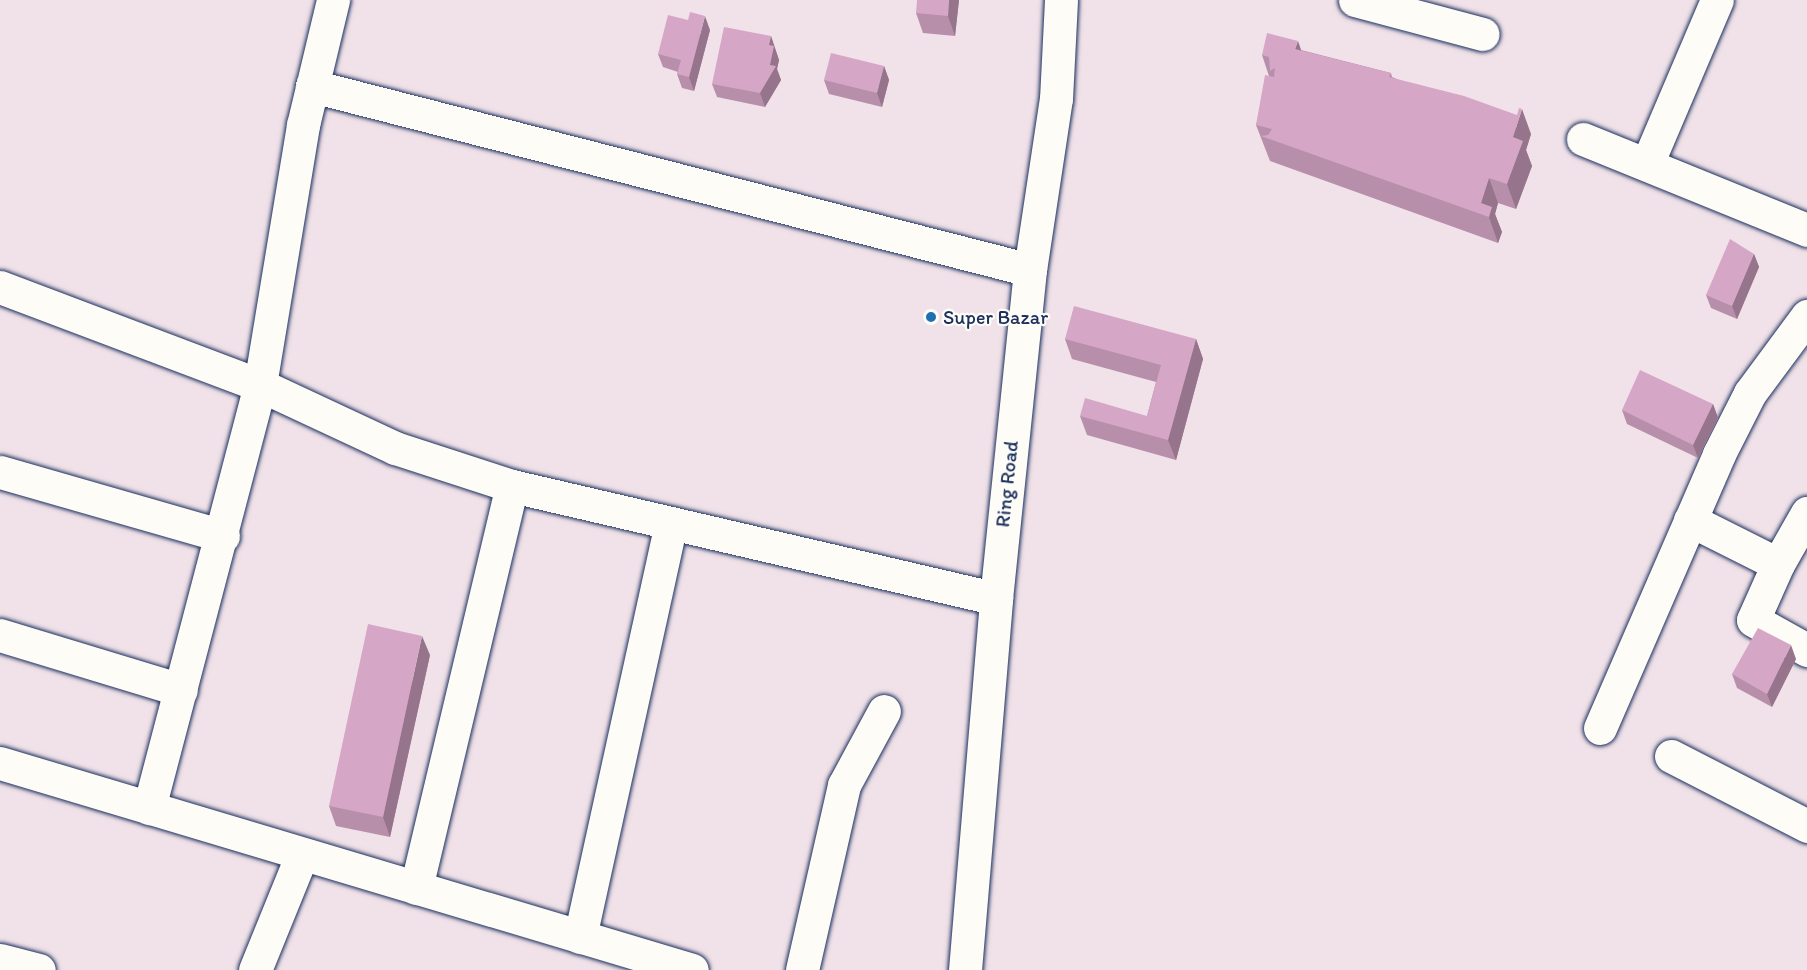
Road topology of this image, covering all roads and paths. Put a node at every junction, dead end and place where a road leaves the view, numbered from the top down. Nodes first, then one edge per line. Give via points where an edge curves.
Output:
1 (333, 0) edge
2 (1060, 0) edge
3 (1356, 0) edge
4 (1717, 0) edge
5 (1483, 34) dead end
6 (312, 86) junction
7 (1583, 140) dead end
8 (1647, 164) junction
9 (1807, 230) edge
10 (1029, 270) junction
11 (0, 287) edge
12 (1807, 316) edge
13 (260, 385) junction
14 (0, 472) edge
15 (512, 486) junction
16 (1807, 513) edge
17 (1690, 520) junction
18 (671, 524) junction
19 (223, 536) junction
20 (1778, 564) junction
21 (996, 599) junction
22 (0, 635) edge
23 (1807, 650) edge
24 (181, 690) junction
25 (884, 711) dead end
26 (1600, 728) dead end
27 (1671, 756) dead end
28 (0, 763) edge
29 (149, 808) junction
30 (1807, 826) edge
31 (302, 854) junction
32 (416, 888) junction
33 (580, 937) junction
34 (0, 960) edge
35 (39, 970) edge
36 (255, 970) edge
37 (692, 970) edge
38 (802, 970) edge
39 (964, 970) edge

1 - 6 street
2 - 10 street, Ring Road via 1056,99
3 - 5 street
4 - 8 street
6 - 10 street
6 - 13 street
7 - 8 street
8 - 9 street
10 - 21 street, Ring Road
11 - 13 street
12 - 17 street via 1750,393
13 - 15 street via 395,448
13 - 19 street
14 - 19 street
15 - 18 street
15 - 32 street
16 - 20 street
17 - 20 street
17 - 26 street
18 - 21 street
18 - 33 street
19 - 24 street
20 - 23 street via 1753,620
21 - 39 street, Ring Road
22 - 24 street
24 - 29 street
25 - 38 street via 844,785
27 - 30 street
28 - 29 street
29 - 31 street
31 - 32 street
31 - 36 street
32 - 33 street
33 - 37 street
34 - 35 street

